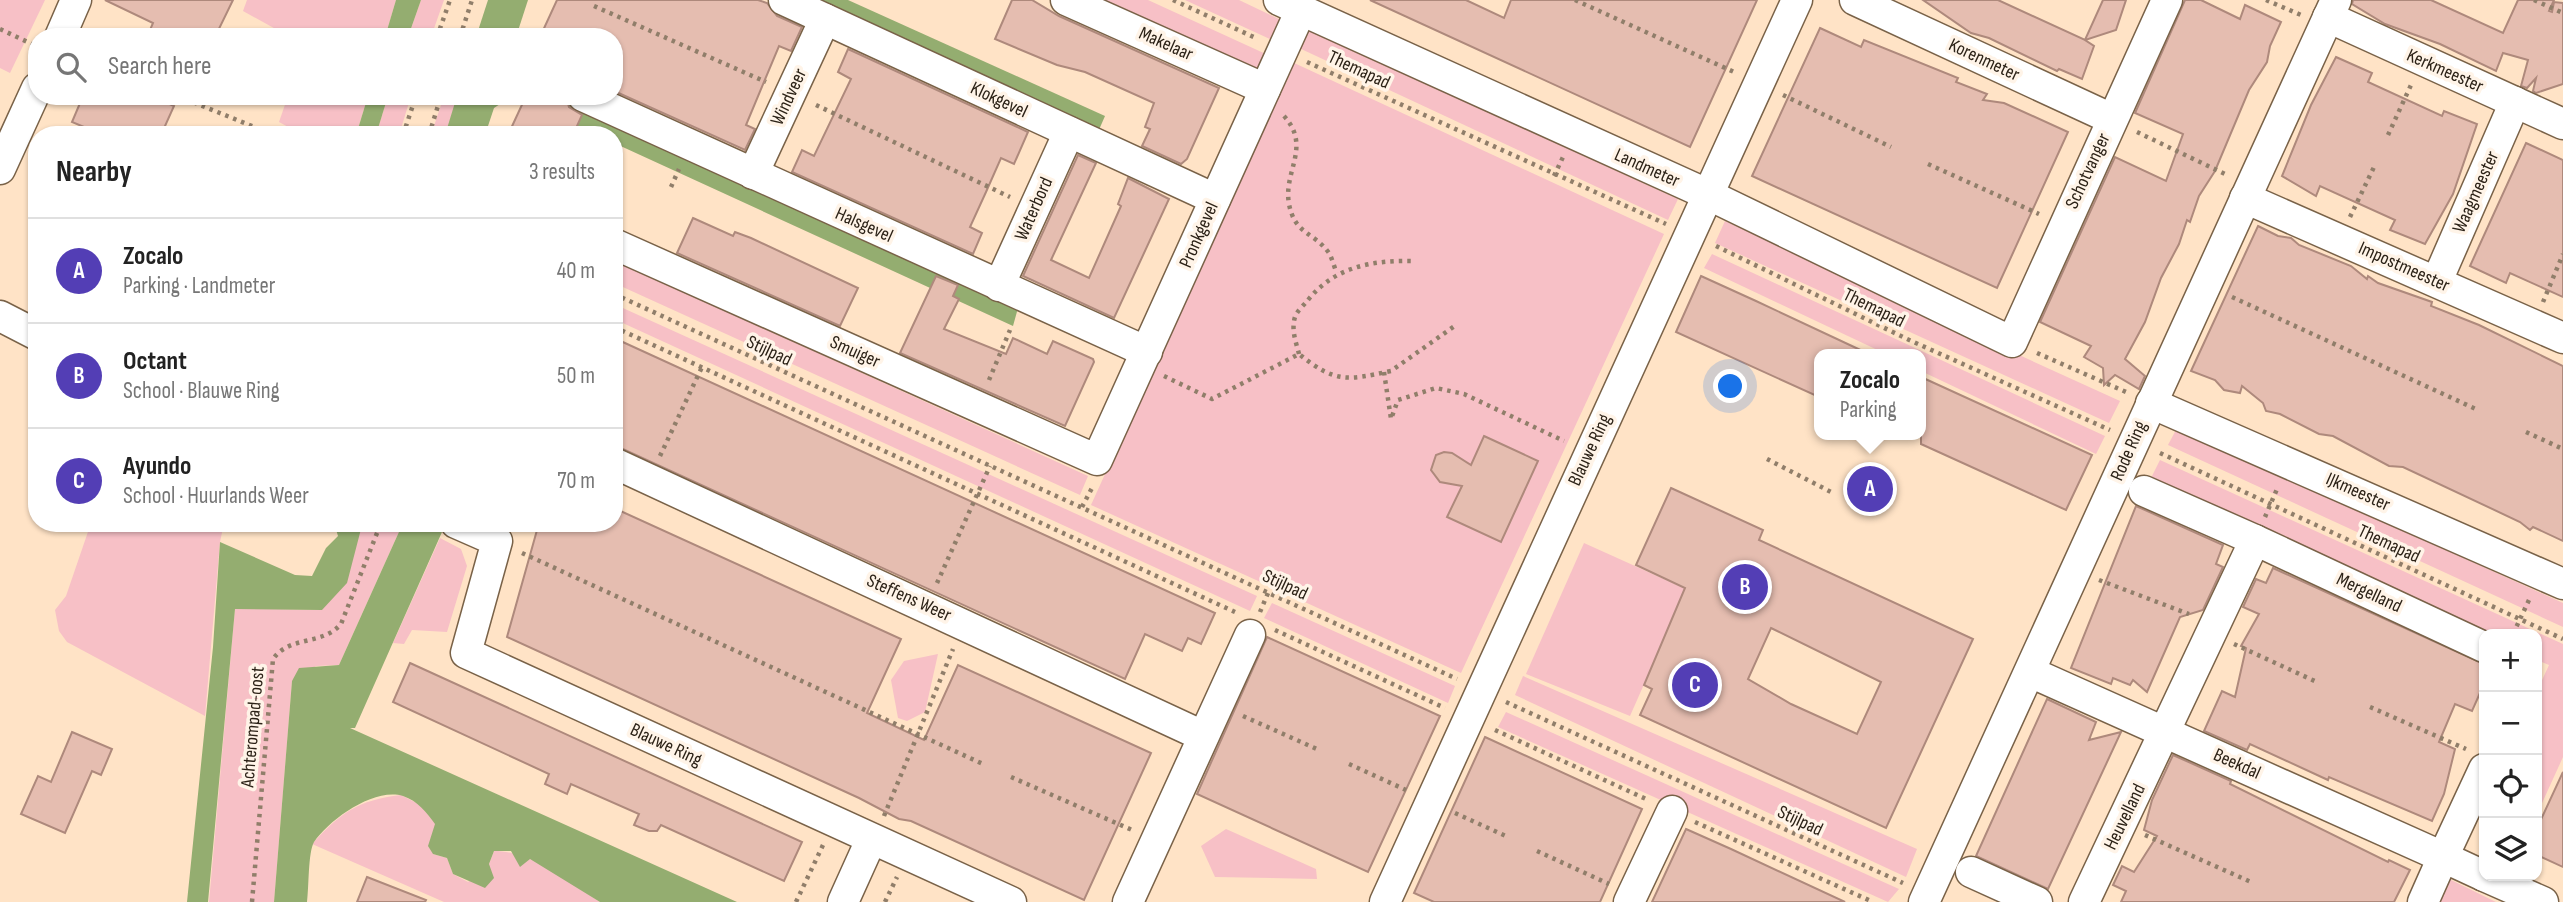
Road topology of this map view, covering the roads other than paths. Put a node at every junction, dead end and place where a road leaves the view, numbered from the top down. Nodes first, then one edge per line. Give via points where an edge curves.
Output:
1 (76, 0) edge
2 (784, 0) edge
3 (1066, 0) edge
4 (1797, 0) edge
5 (1855, 0) edge
6 (2167, 0) edge
7 (1290, 5) edge
8 (2329, 14) edge
9 (825, 19) junction
10 (64, 28) edge
11 (1262, 95) junction
12 (2515, 102) junction
13 (29, 105) edge
14 (603, 105) edge
15 (2112, 119) junction
16 (2563, 124) edge
17 (1069, 132) junction
18 (0, 169) edge
19 (753, 174) junction
20 (2247, 192) junction
21 (1709, 195) junction
22 (1215, 199) junction
23 (623, 248) edge
24 (2437, 281) junction
25 (999, 286) junction
26 (0, 316) edge
27 (28, 330) edge
28 (2563, 338) edge
29 (2012, 342) joint
30 (1144, 359) junction
31 (2151, 403) junction
32 (1097, 460) joint
33 (623, 467) edge
34 (2144, 491) dead end
35 (500, 532) edge
36 (2255, 540) junction
37 (2552, 579) edge
38 (1250, 635) dead end
39 (2479, 645) edge
40 (2030, 673) junction
41 (2166, 732) junction
42 (1203, 736) junction
43 (2478, 760) edge
44 (1672, 811) dead end
45 (871, 840) junction
46 (2443, 857) junction
47 (1971, 872) dead end
48 (2479, 874) edge
49 (2495, 881) edge
50 (1631, 898) edge
51 (1926, 898) edge
52 (844, 902) edge
53 (1011, 902) edge
54 (1128, 902) edge
55 (1385, 902) edge
56 (2037, 902) edge
57 (2084, 902) edge
58 (2423, 902) edge
59 (2543, 902) edge

1 - 10 street
2 - 9 street, Klokgevel
3 - 11 street, Makelaar
4 - 21 street, Blauwe Ring
5 - 15 street, Korenmeter
6 - 15 street, Schotvanger
7 - 11 street, Pronkgevel via 1283,50
7 - 21 street, Landmeter
8 - 12 street, Kerkmeester
8 - 20 street, Rode Ring
9 - 17 street, Klokgevel
9 - 19 street, Windveer
11 - 22 street, Pronkgevel
12 - 16 street, Kerkmeester
12 - 24 street, Waagmeester
13 - 18 street
14 - 19 street, Halsgevel
15 - 29 street, Schotvanger
17 - 22 street, Klokgevel
17 - 25 street, Waterbord
19 - 25 street, Halsgevel
20 - 24 street, Impostmeester
20 - 31 street, Rode Ring
21 - 29 street, Landmeter
21 - 55 street, Blauwe Ring
22 - 30 street, Pronkgevel
23 - 32 street, Smuiger
24 - 28 street, Impostmeester
25 - 30 street, Halsgevel
26 - 27 street
30 - 32 street, Pronkgevel
31 - 37 street, IJkmeester
31 - 40 street, Rode Ring
33 - 42 street, Steffens Weer
34 - 36 street, Mergelland
35 - 45 street, Blauwe Ring via 466,653
36 - 39 street, Mergelland
36 - 41 street
38 - 42 street
40 - 41 street, Beekdal
40 - 51 street, Rode Ring
41 - 46 street, Beekdal
41 - 57 street, Heuvelland
42 - 54 street
43 - 46 street
44 - 50 street
45 - 52 street
45 - 53 street, Blauwe Ring
46 - 48 street, Beekdal
46 - 58 street
47 - 56 street
49 - 59 street, Beekdal

